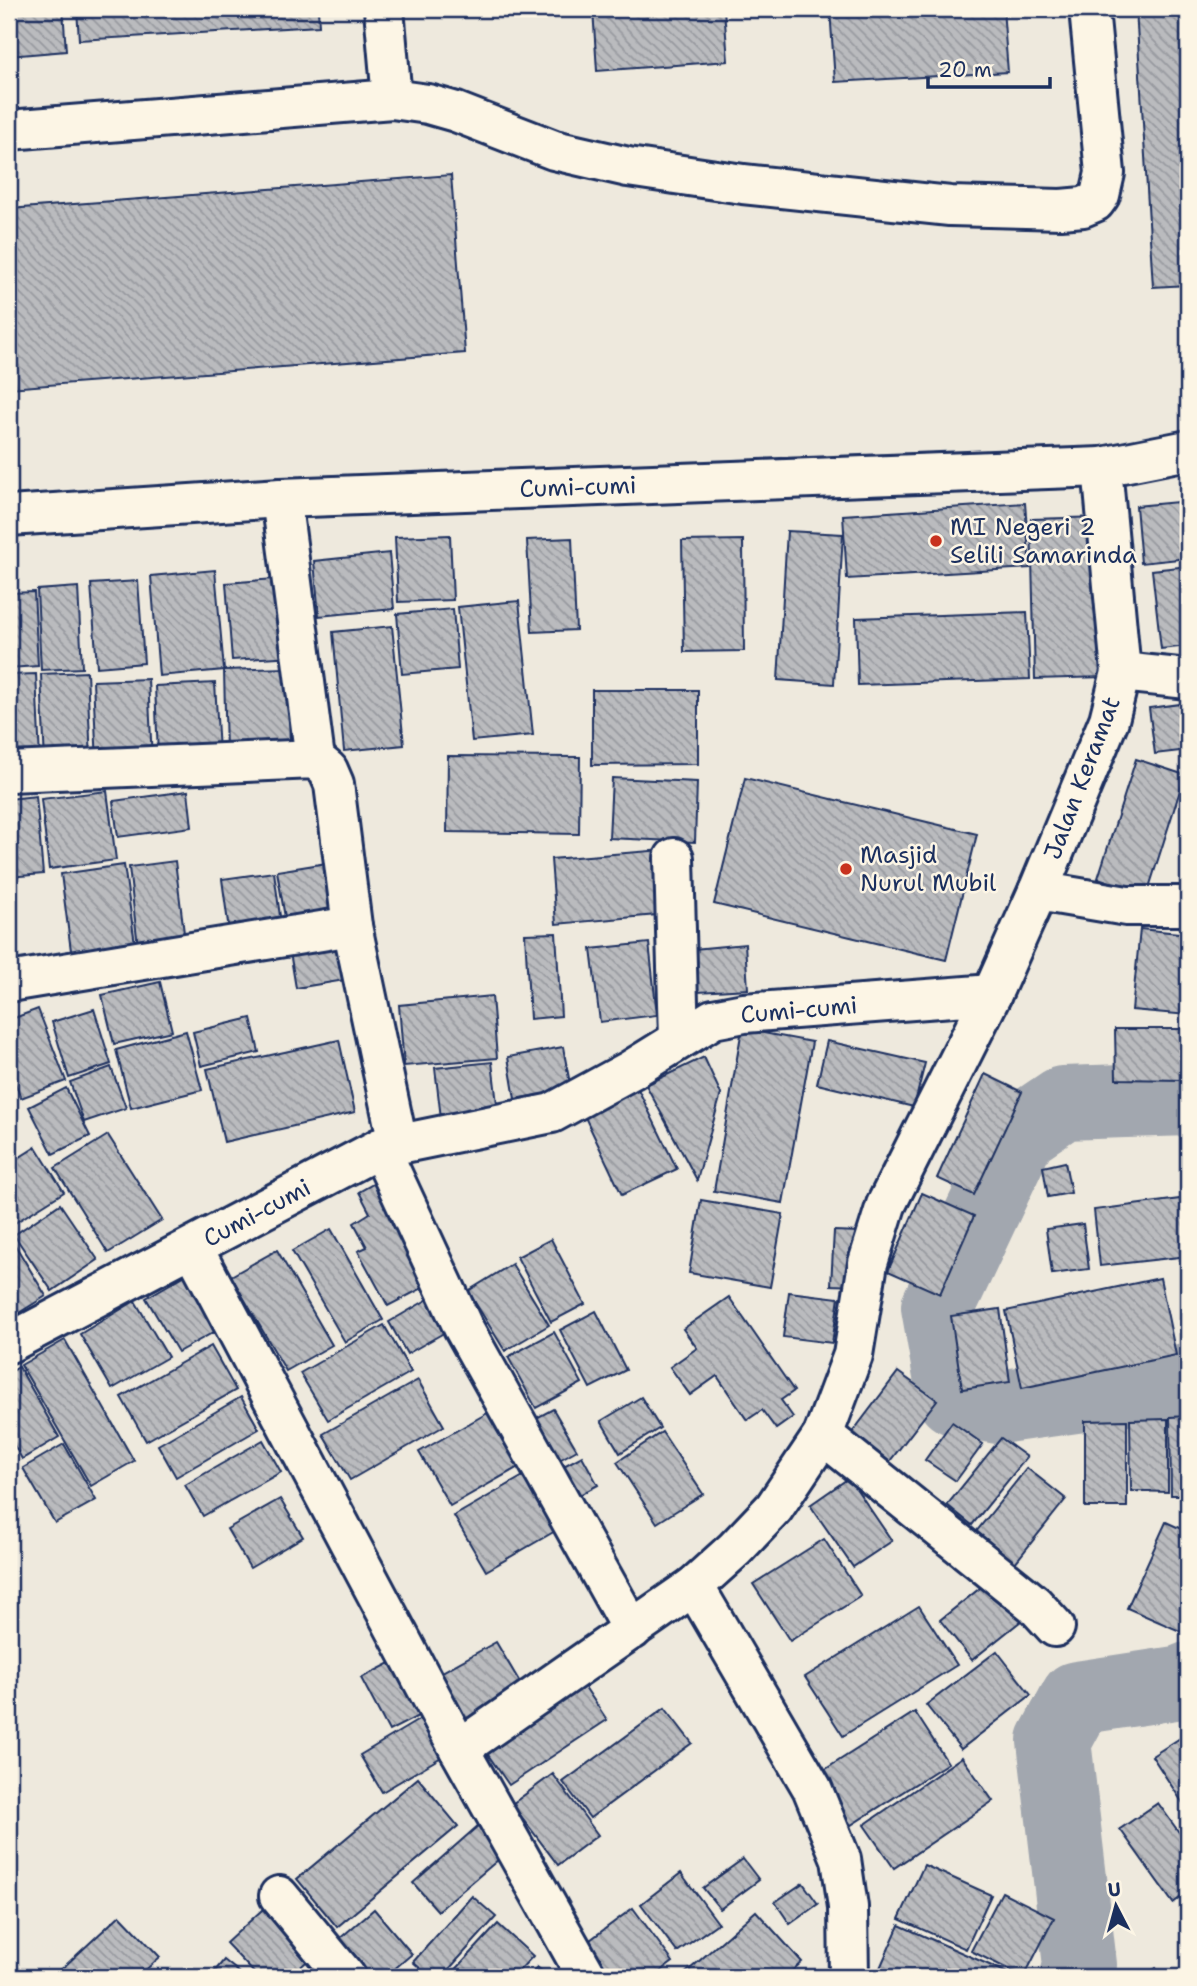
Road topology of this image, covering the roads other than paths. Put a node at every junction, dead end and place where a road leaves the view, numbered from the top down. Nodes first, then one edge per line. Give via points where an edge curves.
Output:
1 (384, 9) edge
2 (1089, 9) edge
3 (392, 99) junction
4 (9, 130) edge
5 (1188, 450) edge
6 (1102, 467) junction
7 (281, 498) junction
8 (9, 516) edge
9 (1121, 672) junction
10 (1188, 679) edge
11 (315, 759) junction
12 (9, 772) edge
13 (674, 858) dead end
14 (1038, 891) junction
15 (1188, 906) edge
16 (352, 926) junction
17 (9, 982) edge
18 (992, 994) junction
19 (679, 1039) junction
20 (389, 1146) junction
21 (193, 1248) junction
22 (9, 1343) edge
23 (823, 1435) junction
24 (694, 1586) junction
25 (1055, 1627) dead end
26 (632, 1630) junction
27 (459, 1749) junction
28 (279, 1896) dead end
29 (346, 1977) edge
30 (587, 1977) edge
31 (849, 1977) edge

1 - 3 street
2 - 3 street via 1105,173 1100,195 1083,207 950,206 628,167 554,150 456,111
3 - 4 street
5 - 6 street, Cumi-cumi
6 - 7 street, Cumi-cumi
6 - 9 street, Jalan Keramat
7 - 8 street, Cumi-cumi
7 - 11 street
9 - 10 street
9 - 14 street, Jalan Keramat via 1109,720
11 - 12 street
11 - 16 street via 328,770 334,784
13 - 19 street
14 - 15 street via 1127,906
14 - 18 street, Jalan Keramat
16 - 17 street
16 - 20 street
18 - 19 street, Cumi-cumi via 744,1013 713,1019
18 - 23 street via 886,1205 868,1263 853,1355
19 - 20 street, Cumi-cumi via 552,1113
20 - 21 street, Cumi-cumi
20 - 26 street via 463,1328
21 - 22 street, Cumi-cumi
21 - 27 street
23 - 24 street via 774,1508
23 - 25 street via 1034,1604
24 - 26 street
24 - 31 street via 812,1788 841,1859 848,1907
26 - 27 street
27 - 30 street
28 - 29 street

